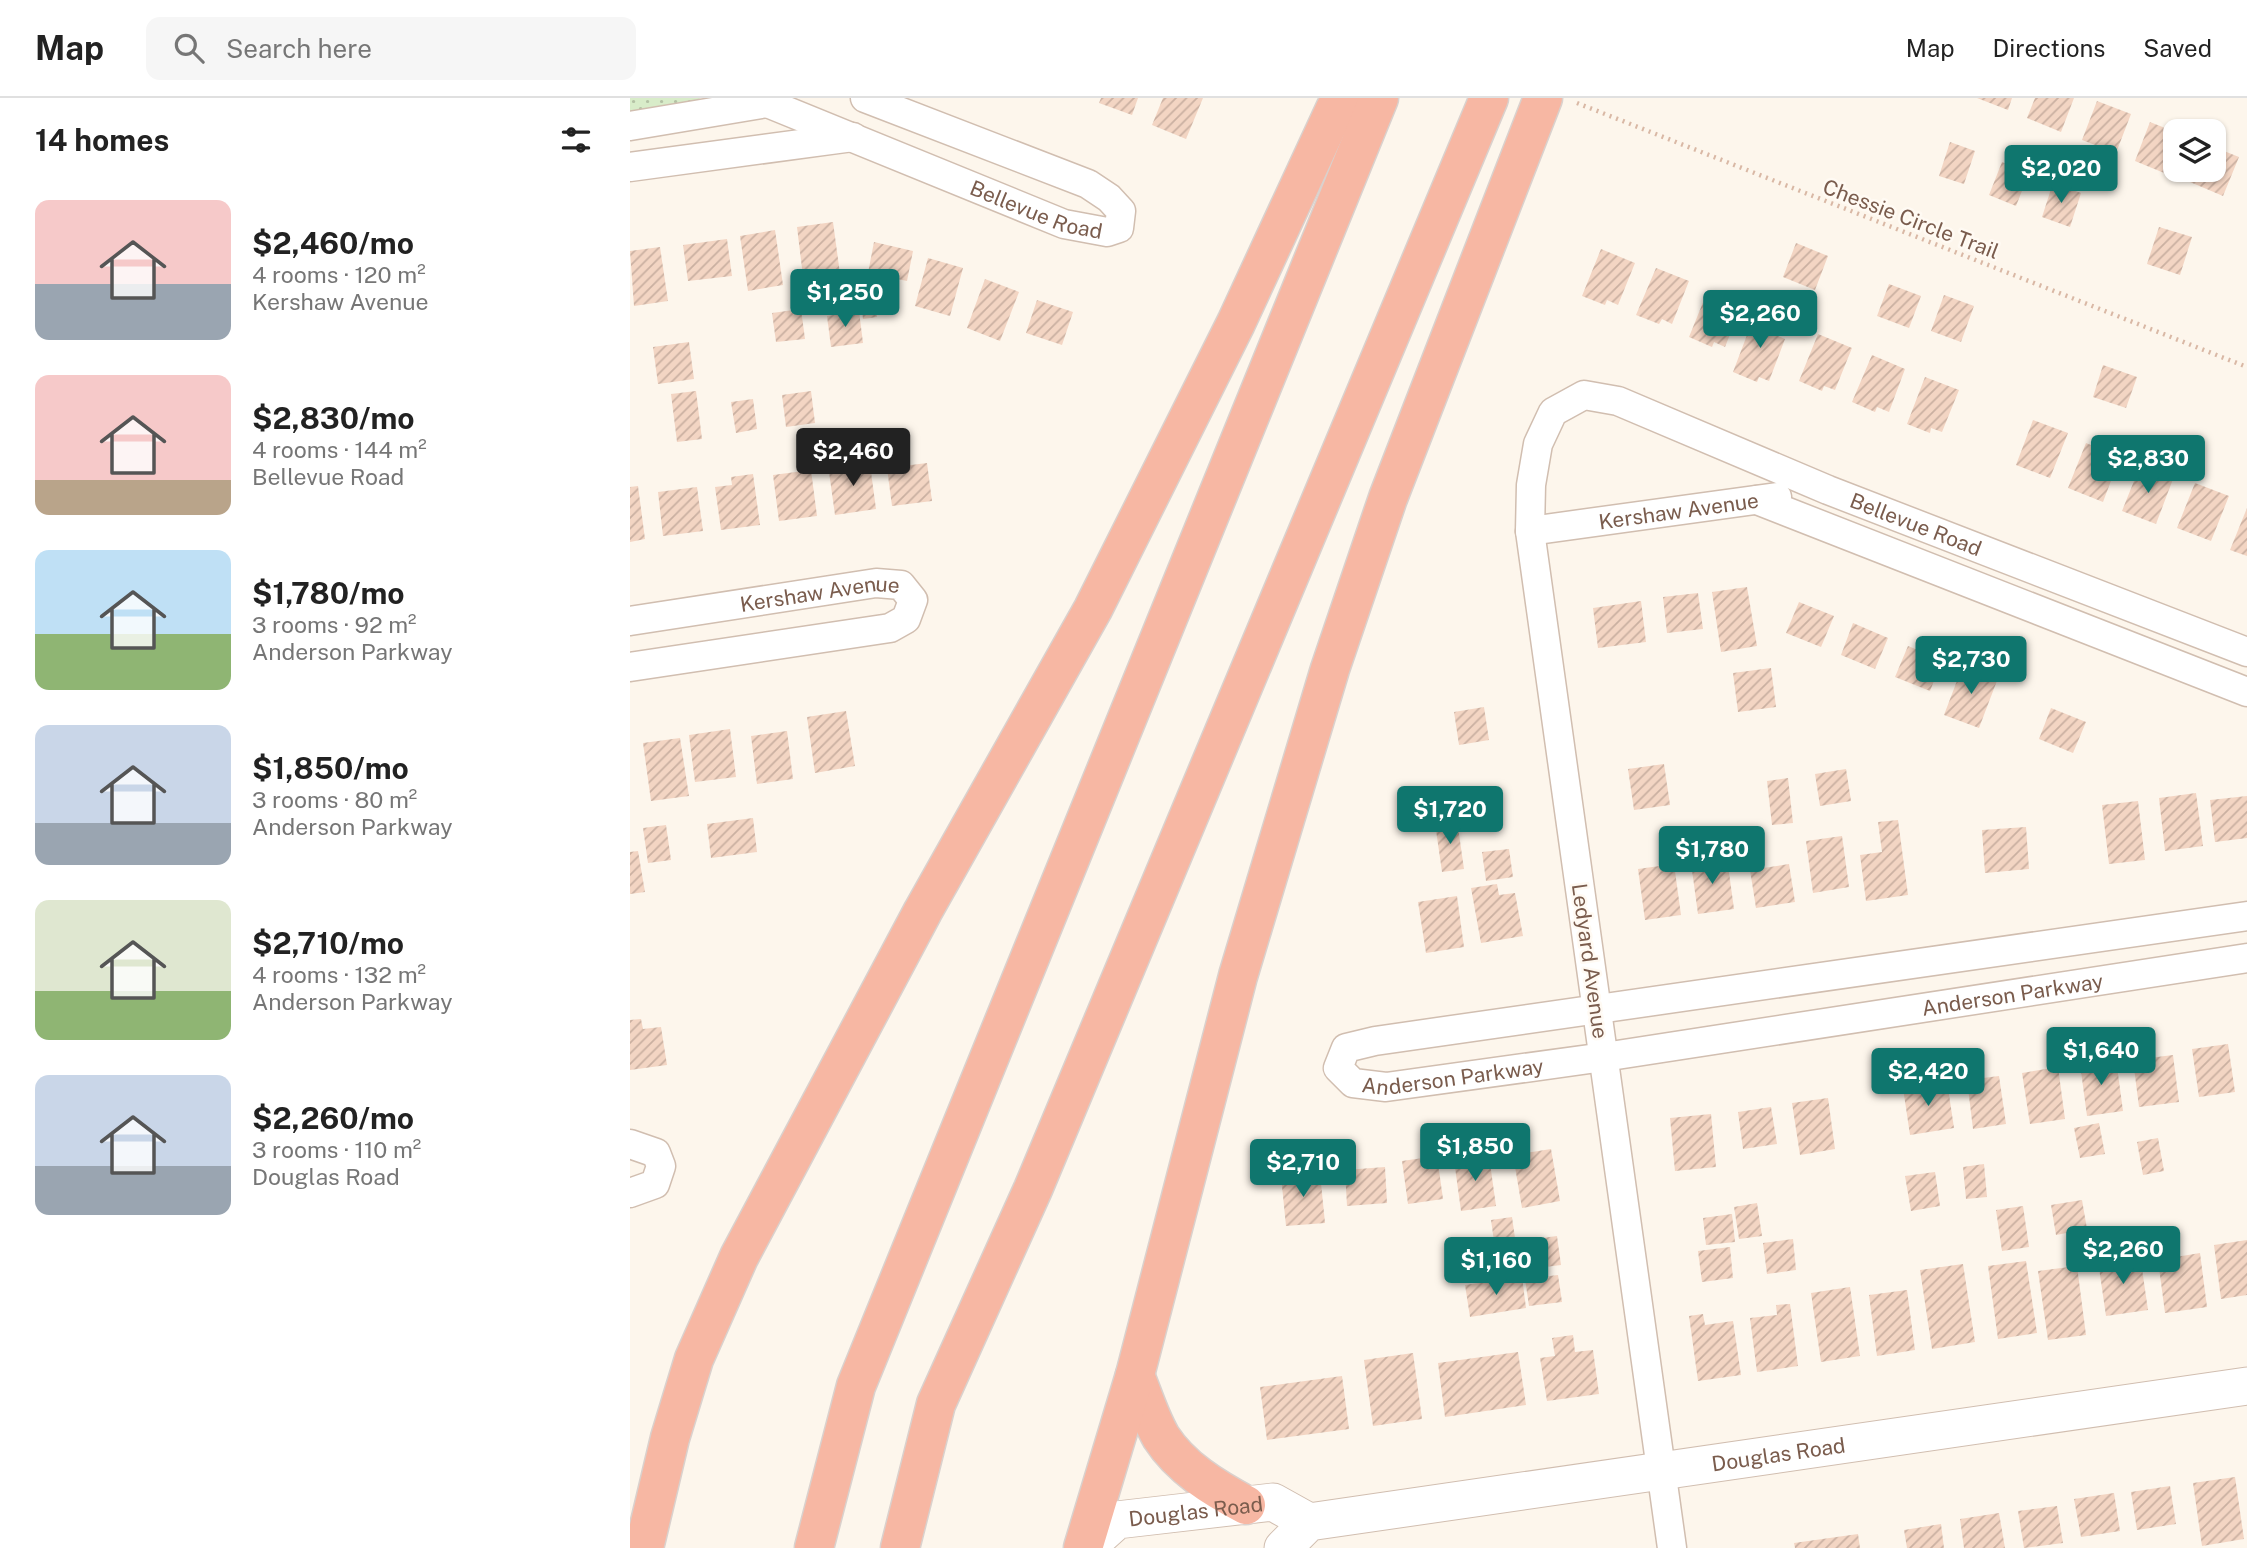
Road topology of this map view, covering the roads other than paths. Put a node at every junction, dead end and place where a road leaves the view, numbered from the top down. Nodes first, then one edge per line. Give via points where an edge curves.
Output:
1 (1347, 98) edge
2 (1379, 98) edge
3 (1489, 98) edge
4 (1543, 98) edge
5 (867, 99) edge
6 (763, 100) edge
7 (630, 126) edge
8 (855, 136) junction
9 (630, 167) edge
10 (1584, 396) joint
11 (1828, 490) junction
12 (1757, 500) junction
13 (1530, 531) junction
14 (630, 621) edge
15 (2247, 652) edge
16 (630, 667) edge
17 (2247, 692) edge
18 (2247, 916) edge
19 (2247, 958) edge
20 (1597, 1012) junction
21 (1604, 1057) junction
22 (630, 1144) edge
23 (630, 1193) edge
24 (1135, 1375) junction
25 (2247, 1386) edge
26 (1662, 1473) junction
27 (1246, 1505) junction
28 (1309, 1522) junction
29 (644, 1548) edge
30 (814, 1548) edge
31 (900, 1548) edge
32 (1084, 1548) edge
33 (1283, 1548) edge
34 (1672, 1548) edge

1 - 29 highway via 1335,109 1236,323 1093,609 923,911 739,1256 694,1359
2 - 30 highway via 861,1373
3 - 31 highway via 1033,1189 936,1404
4 - 24 highway via 1388,498 1330,669 1238,976
5 - 8 street
5 - 8 street, Bellevue Road via 1088,184 1121,211 1119,228 1107,232 1063,224
6 - 7 street
6 - 8 street, Bellevue Road
8 - 9 street
10 - 11 street, Bellevue Road via 1618,401
10 - 13 street, Ledyard Avenue via 1553,412 1538,444
11 - 12 street, Kershaw Avenue
11 - 15 street, Bellevue Road
12 - 13 street, Kershaw Avenue
12 - 17 street, Bellevue Road
13 - 20 street, Ledyard Avenue
14 - 16 street, Kershaw Avenue via 876,583 901,585 913,600 906,619 890,628
18 - 20 street, Anderson Parkway
19 - 21 street, Anderson Parkway
20 - 21 street, Ledyard Avenue
20 - 21 street, Anderson Parkway via 1375,1041 1346,1048 1338,1068 1353,1083 1386,1087
21 - 26 street, Ledyard Avenue
22 - 23 street via 656,1153 662,1166 655,1184
24 - 27 highway via 1160,1436 1176,1456 1215,1489
24 - 32 highway
25 - 26 street, Douglas Road
26 - 28 street, Douglas Road
26 - 34 street, Ledyard Avenue
27 - 28 street, Douglas Road via 1273,1502
27 - 32 street, Douglas Road via 1117,1520
28 - 33 street

